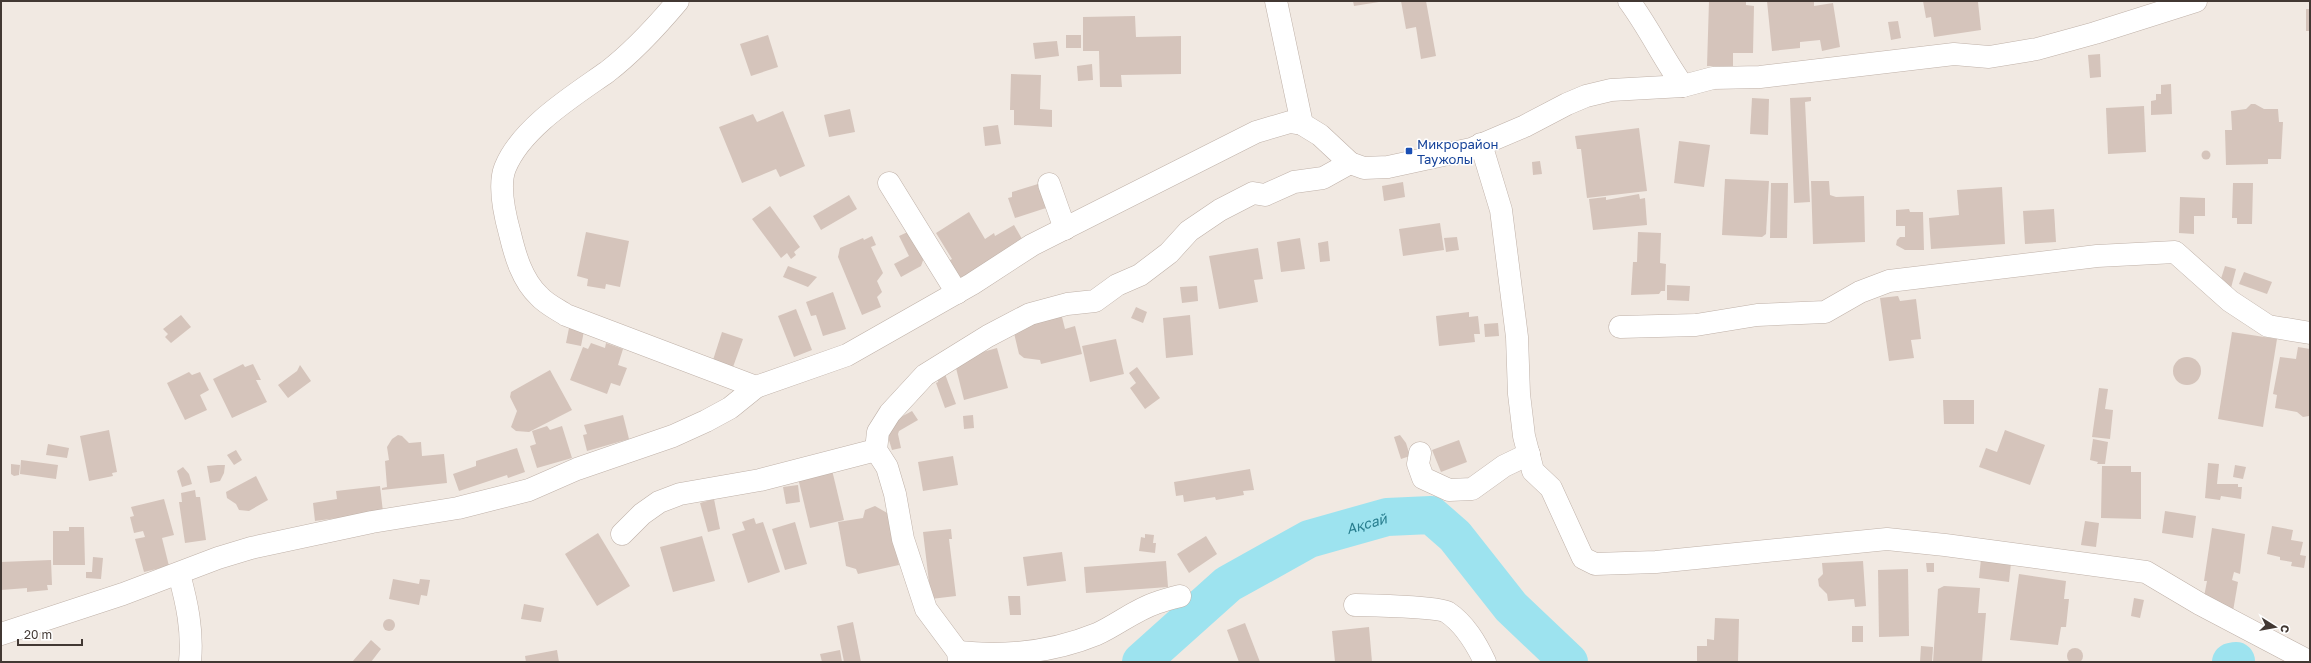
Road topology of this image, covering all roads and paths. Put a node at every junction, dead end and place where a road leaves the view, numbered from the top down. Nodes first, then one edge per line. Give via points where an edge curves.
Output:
1 (678, 1) edge
2 (1276, 1) edge
3 (1629, 1) edge
4 (2196, 1) edge
5 (1683, 86) junction
6 (1302, 124) junction
7 (1481, 144) junction
8 (1350, 163) junction
9 (889, 183) dead end
10 (1049, 184) dead end
11 (1065, 229) junction
12 (957, 293) junction
13 (1620, 327) dead end
14 (2310, 333) edge
15 (756, 387) junction
16 (876, 450) junction
17 (1420, 453) dead end
18 (1529, 454) junction
19 (622, 534) dead end
20 (179, 574) junction
21 (1180, 596) dead end
22 (1355, 604) dead end
23 (1, 634) edge
24 (959, 657) edge
25 (190, 662) edge
26 (1485, 662) edge
27 (2310, 662) edge

1 - 15 street via 608,71 578,91 531,130 516,148 504,169 502,203 514,252 525,277 539,296 566,315
2 - 6 street
3 - 5 street via 1643,19 1654,43
4 - 5 street via 2037,49 1989,57 1954,54 1760,77 1713,78
5 - 7 street via 1610,90 1586,96
6 - 8 street via 1320,135
6 - 11 street via 1290,122 1256,132 1198,159
7 - 8 street via 1471,149 1388,167 1364,168
7 - 18 street via 1501,210 1517,337 1519,394
8 - 16 street via 1323,178 1294,182 1265,195 1253,193 1207,218 1189,231 1164,258 1095,301 1067,304 1030,314 988,336 926,375 905,395 878,432
9 - 12 street
10 - 11 street
11 - 12 street via 1032,245
12 - 15 street via 847,355
13 - 14 street via 1696,325 1757,315 1825,312 1860,292 1889,281 2097,256 2175,252 2230,301 2268,326
15 - 20 street via 730,408 673,436 578,469 529,490 458,508 372,522 258,546 218,558
16 - 19 street via 760,480 680,494 658,502
16 - 24 street via 887,467 903,539 926,608
17 - 18 street via 1418,464 1423,478 1449,490 1472,489 1504,466
18 - 27 street via 1533,471 1551,488 1583,558 1595,564 1703,558 1887,539 2146,572 2200,604
20 - 23 street
20 - 25 street via 192,639
21 - 24 street via 1155,603 1096,634 1060,645 1015,654
22 - 26 street via 1445,611 1463,625

